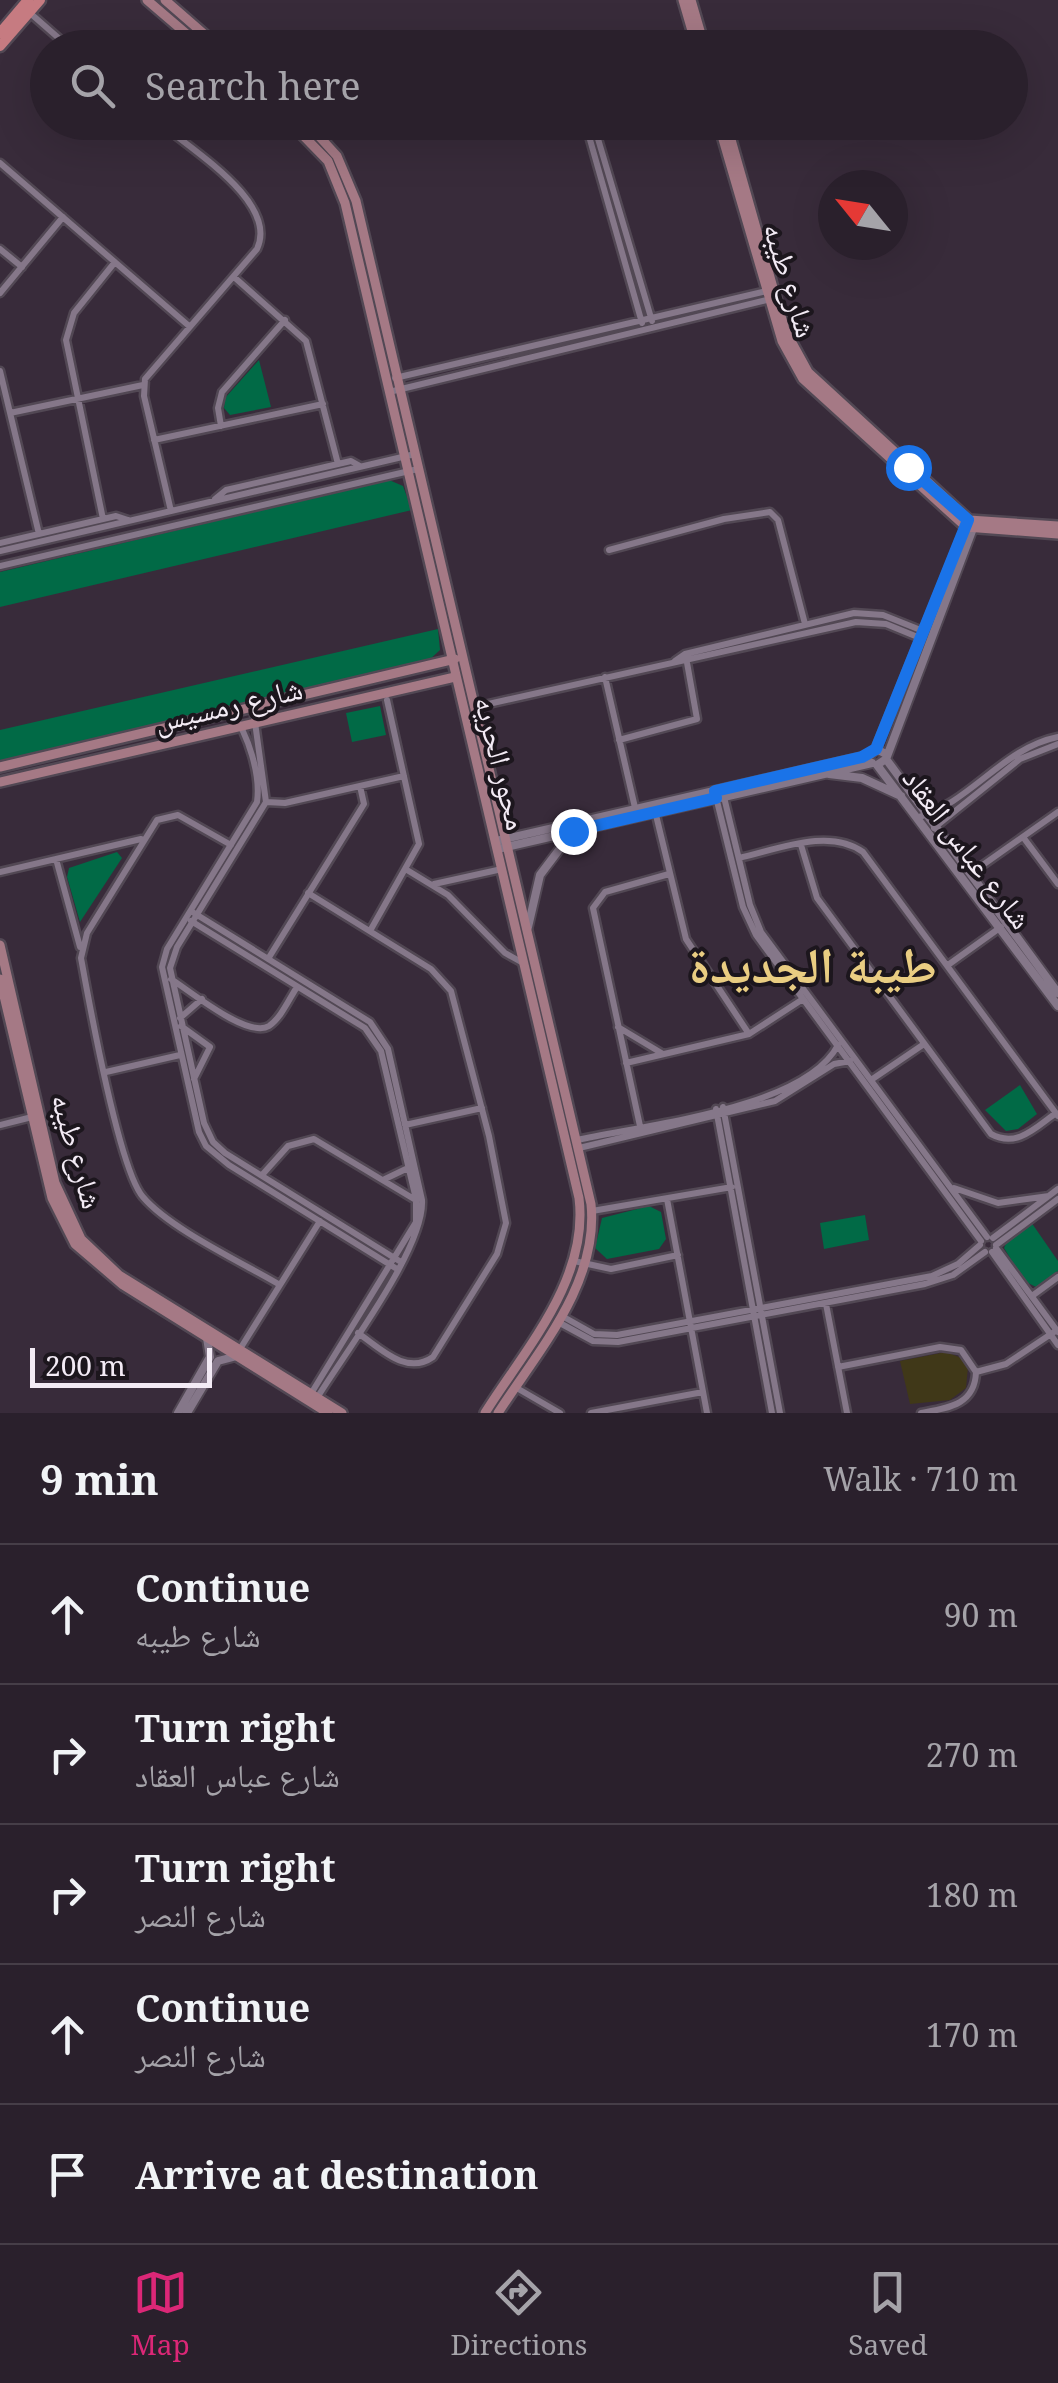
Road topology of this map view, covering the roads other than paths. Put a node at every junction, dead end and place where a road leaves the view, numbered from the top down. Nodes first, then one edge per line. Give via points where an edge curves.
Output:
1 (40, 0) edge
2 (148, 0) edge
3 (165, 0) edge
4 (683, 0) edge
5 (691, 0) edge
6 (29, 6) edge
7 (52, 30) edge
8 (182, 30) edge
9 (199, 30) edge
10 (692, 30) edge
11 (700, 30) edge
12 (0, 33) edge
13 (0, 46) edge
14 (180, 140) edge
15 (309, 140) edge
16 (323, 140) edge
17 (590, 140) edge
18 (598, 140) edge
19 (725, 140) edge
20 (729, 140) edge
21 (733, 160) junction
22 (0, 163) edge
23 (63, 217) junction
24 (0, 249) edge
25 (115, 262) junction
26 (22, 267) junction
27 (234, 276) junction
28 (0, 293) edge
29 (771, 294) junction
30 (285, 320) junction
31 (652, 322) junction
32 (642, 325) junction
33 (189, 326) junction
34 (0, 371) edge
35 (393, 384) junction
36 (143, 385) junction
37 (76, 397) junction
38 (323, 404) junction
39 (10, 413) junction
40 (221, 426) junction
41 (154, 440) junction
42 (410, 455) junction
43 (338, 464) junction
44 (361, 466) junction
45 (413, 470) junction
46 (214, 500) junction
47 (181, 509) junction
48 (168, 512) junction
49 (103, 519) junction
50 (129, 521) junction
51 (184, 522) junction
52 (970, 525) junction
53 (167, 526) junction
54 (1058, 526) edge
55 (39, 534) junction
56 (1058, 534) edge
57 (0, 543) edge
58 (609, 550) dead end
59 (0, 551) edge
60 (0, 566) edge
61 (804, 624) junction
62 (921, 634) junction
63 (463, 658) junction
64 (686, 658) junction
65 (451, 660) junction
66 (468, 675) junction
67 (605, 677) junction
68 (454, 678) junction
69 (387, 700) dead end
70 (475, 707) junction
71 (254, 708) junction
72 (232, 713) junction
73 (254, 723) junction
74 (473, 724) junction
75 (241, 726) junction
76 (620, 740) junction
77 (1058, 741) edge
78 (886, 756) junction
79 (874, 758) junction
80 (0, 767) edge
81 (820, 774) junction
82 (404, 776) junction
83 (0, 782) edge
84 (360, 786) junction
85 (720, 794) junction
86 (904, 798) junction
87 (266, 802) junction
88 (654, 808) junction
89 (636, 812) junction
90 (1058, 812) edge
91 (923, 816) junction
92 (572, 827) junction
93 (933, 830) junction
94 (1023, 837) junction
95 (143, 838) junction
96 (502, 844) junction
97 (231, 845) junction
98 (801, 845) junction
99 (738, 858) junction
100 (56, 859) junction
101 (502, 869) junction
102 (407, 870) junction
103 (0, 872) edge
104 (669, 874) junction
105 (970, 874) junction
106 (433, 884) junction
107 (1058, 884) edge
108 (308, 893) junction
109 (191, 916) junction
110 (1003, 926) junction
111 (528, 927) junction
112 (370, 931) junction
113 (0, 945) edge
114 (83, 951) junction
115 (268, 958) junction
116 (524, 963) junction
117 (948, 965) junction
118 (0, 978) edge
119 (171, 978) junction
120 (297, 987) junction
121 (1058, 993) edge
122 (202, 999) junction
123 (804, 999) junction
124 (1058, 1006) edge
125 (180, 1022) junction
126 (618, 1027) junction
127 (16, 1029) junction
128 (749, 1034) junction
129 (839, 1042) junction
130 (924, 1044) junction
131 (664, 1054) junction
132 (180, 1055) junction
133 (852, 1061) junction
134 (626, 1063) junction
135 (106, 1072) junction
136 (194, 1080) junction
137 (871, 1080) junction
138 (482, 1108) junction
139 (720, 1111) junction
140 (1057, 1114) edge
141 (32, 1117) junction
142 (0, 1125) edge
143 (405, 1125) junction
144 (640, 1126) junction
145 (578, 1144) junction
146 (408, 1168) junction
147 (262, 1175) junction
148 (384, 1179) junction
149 (950, 1186) junction
150 (734, 1187) junction
151 (1058, 1189) edge
152 (1049, 1196) junction
153 (667, 1198) junction
154 (1058, 1198) edge
155 (416, 1199) junction
156 (592, 1211) junction
157 (320, 1221) junction
158 (989, 1245) junction
159 (678, 1255) junction
160 (580, 1262) junction
161 (396, 1264) junction
162 (1058, 1277) edge
163 (280, 1285) junction
164 (1032, 1296) junction
165 (826, 1304) junction
166 (757, 1313) junction
167 (559, 1318) junction
168 (690, 1324) junction
169 (1055, 1332) edge
170 (358, 1333) junction
171 (208, 1338) junction
172 (1058, 1344) edge
173 (238, 1353) junction
174 (838, 1367) junction
175 (976, 1372) junction
176 (515, 1387) junction
177 (703, 1392) junction
178 (312, 1399) junction
179 (178, 1413) edge
180 (186, 1413) edge
181 (328, 1413) edge
182 (342, 1413) edge
183 (485, 1413) edge
184 (498, 1413) edge
185 (560, 1413) edge
186 (591, 1413) edge
187 (707, 1413) edge
188 (772, 1413) edge
189 (780, 1413) edge
190 (847, 1413) edge
191 (921, 1413) edge

1 - 6 main road
2 - 8 main road
3 - 9 main road
4 - 10 main road
5 - 11 main road
6 - 7 street
6 - 12 main road
6 - 13 main road
14 - 27 street via 260,215 260,241
15 - 35 main road, محور الحريه via 337,178
16 - 35 main road, محور الحريه via 352,188
17 - 32 street
18 - 31 street
19 - 21 main road, شارع طيبه
20 - 21 main road, شارع طيبه
21 - 29 main road, شارع طيبه
22 - 23 street
23 - 25 street
23 - 26 street
24 - 26 street
25 - 33 street
25 - 37 street via 68,326
26 - 28 street
27 - 30 street
27 - 33 street
29 - 31 street
29 - 52 main road, شارع طيبه via 786,352 804,379
30 - 38 street via 309,348
30 - 40 street via 222,392
31 - 32 street
32 - 35 street
33 - 36 street
34 - 39 street
35 - 42 main road, محور الحريه
36 - 37 street
36 - 41 street
37 - 39 street
37 - 49 street
38 - 40 street
38 - 43 street
39 - 55 street
40 - 41 street
41 - 48 street
42 - 44 street
42 - 45 main road, محور الحريه
43 - 44 street
43 - 46 street via 226,490
44 - 46 street
45 - 51 street
45 - 63 main road, محور الحريه
45 - 65 main road, محور الحريه
46 - 47 street
47 - 48 street
47 - 51 street
48 - 50 street
48 - 53 street
49 - 50 street
49 - 55 street
50 - 59 street
51 - 53 street
52 - 54 main road
52 - 56 main road
52 - 62 street, شارع عباس العقاد
52 - 78 street, شارع عباس العقاد
53 - 60 street
55 - 57 street
58 - 61 street via 770,512 778,520
61 - 62 street via 864,613
61 - 64 street
62 - 64 street via 856,622
62 - 79 street, شارع عباس العقاد
63 - 65 main road, شارع رمسيس
63 - 66 main road, محور الحريه
64 - 67 street
64 - 76 street via 697,719
65 - 68 main road, محور الحريه
65 - 71 main road, شارع رمسيس
66 - 68 main road, شارع رمسيس
66 - 70 main road, محور الحريه
67 - 70 street
67 - 76 street
68 - 73 main road, شارع رمسيس
68 - 74 main road, محور الحريه
69 - 82 street
70 - 74 main road, محور الحريه
71 - 72 main road, شارع رمسيس
71 - 73 street
72 - 75 street
72 - 80 main road, شارع رمسيس
73 - 75 main road, شارع رمسيس
73 - 87 street
74 - 96 main road, محور الحريه
75 - 83 main road, شارع رمسيس
75 - 97 street via 258,792
76 - 89 street
77 - 91 street via 1025,748
77 - 93 street via 1020,759
78 - 79 street
78 - 79 street
78 - 91 street, شارع عباس العقاد
79 - 81 street
79 - 85 street
79 - 86 street, شارع عباس العقاد
81 - 85 street
81 - 86 street via 862,778
82 - 84 street
82 - 102 street via 419,838
84 - 87 street
84 - 108 street via 364,804
85 - 88 street
85 - 99 street
85 - 123 street via 748,922
86 - 91 street, شارع عباس العقاد
87 - 109 street
88 - 89 street
88 - 104 street
89 - 92 street
90 - 94 street
91 - 93 street, شارع عباس العقاد
92 - 96 street
92 - 111 street via 540,875
93 - 105 street, شارع عباس العقاد
93 - 110 street, شارع عباس العقاد
94 - 105 street
94 - 107 street
95 - 97 street via 157,820 174,814
95 - 100 street
95 - 114 street
96 - 101 main road, محور الحريه
96 - 111 main road, محور الحريه
97 - 109 street
98 - 99 street
98 - 117 street via 838,840 862,852
98 - 130 street via 817,898
99 - 129 street via 758,925
100 - 103 street
100 - 114 street
101 - 106 street
101 - 116 main road, محور الحريه
102 - 106 street
102 - 112 street
104 - 126 street via 612,890 593,908
104 - 128 street via 690,947
105 - 110 street, شارع عباس العقاد
106 - 116 street
108 - 112 street
108 - 115 street
109 - 115 street
109 - 119 street via 174,952
109 - 120 street
109 - 132 street via 162,968
110 - 117 street
110 - 121 street, شارع عباس العقاد
110 - 124 street, شارع عباس العقاد
111 - 145 main road, محور الحريه
112 - 138 street via 431,968 451,991
113 - 127 main road, شارع طيبه
114 - 135 street
115 - 143 street via 378,1029
116 - 160 main road, محور الحريه via 579,1198
117 - 140 street
118 - 127 main road, شارع طيبه
119 - 122 street
119 - 125 street
120 - 122 street via 271,1024 257,1030
120 - 146 street via 366,1028 377,1042
122 - 125 street
123 - 128 street
123 - 129 street
125 - 136 street
125 - 136 street via 210,1047
126 - 131 street
126 - 134 street
127 - 141 main road, شارع طيبه
127 - 173 main road, شارع طيبه via 58,1194 81,1239 119,1275
128 - 131 street
129 - 133 street
129 - 139 street via 788,1088
130 - 137 street
130 - 140 street via 998,1138 1020,1138
131 - 134 street
132 - 135 street
132 - 157 street via 206,1146
133 - 137 street
133 - 139 street via 834,1064 780,1099
133 - 158 street
134 - 144 street
135 - 163 street via 128,1167 142,1197
136 - 147 street via 213,1142
137 - 149 street
138 - 143 street
138 - 170 street via 505,1206 497,1254 428,1361 404,1363
139 - 144 street
139 - 145 street
139 - 150 street
141 - 142 street
141 - 171 main road, شارع طيبه via 55,1208 75,1244 108,1275
143 - 161 street via 423,1206 418,1230
144 - 145 street
145 - 156 main road, محور الحريه
146 - 148 street
146 - 155 street
147 - 148 street via 288,1146 314,1139
147 - 161 street
148 - 155 street
149 - 152 street via 998,1202
149 - 158 street
150 - 153 street
150 - 166 street
151 - 152 street
152 - 158 street
153 - 156 street
153 - 159 street
154 - 158 street
155 - 161 street via 416,1222
156 - 160 main road, محور الحريه
157 - 161 street
157 - 163 street
158 - 164 street
158 - 165 street via 934,1282
158 - 166 street via 932,1276
158 - 169 street
159 - 160 street via 611,1270
159 - 168 street
160 - 167 main road, محور الحريه
160 - 183 main road, محور الحريه
161 - 170 street
161 - 178 street
162 - 164 street
163 - 173 street
164 - 169 street
165 - 166 street
165 - 174 street
166 - 168 street
166 - 188 street
166 - 189 street
167 - 168 street via 586,1339 605,1343
167 - 176 main road, محور الحريه
168 - 177 street
169 - 172 street
169 - 175 street via 1006,1364
170 - 178 street
171 - 173 main road, شارع طيبه
171 - 179 street via 208,1361
173 - 178 main road, شارع طيبه
173 - 180 street via 218,1362
174 - 175 street via 947,1346 966,1354
174 - 190 street
175 - 191 street via 960,1404
176 - 184 main road, محور الحريه
176 - 185 street
177 - 186 street
177 - 187 street
178 - 181 main road, شارع طيبه
178 - 182 main road, شارع طيبه

